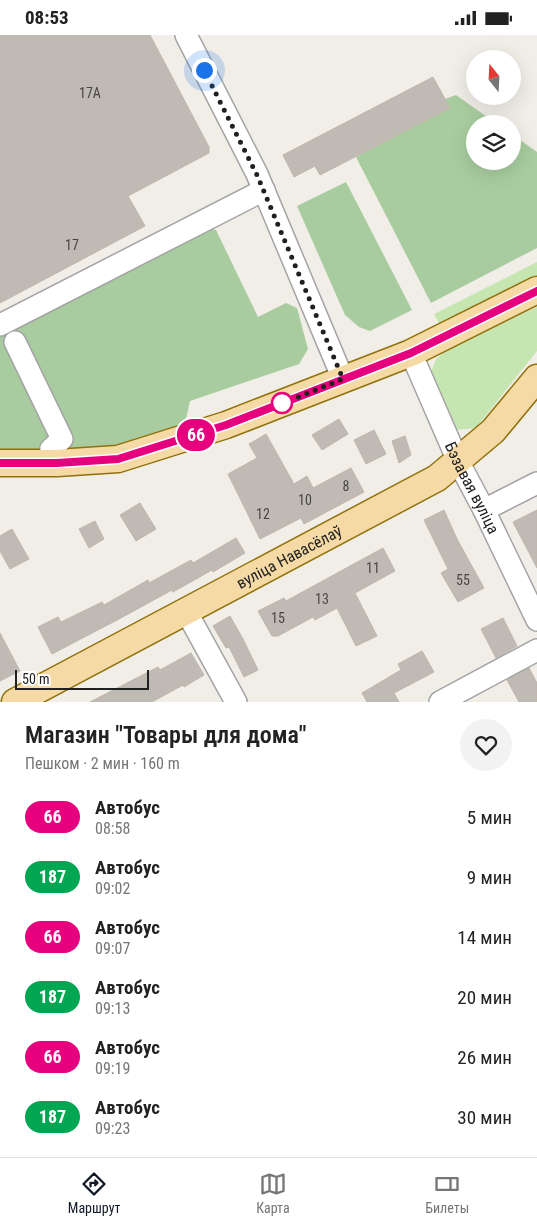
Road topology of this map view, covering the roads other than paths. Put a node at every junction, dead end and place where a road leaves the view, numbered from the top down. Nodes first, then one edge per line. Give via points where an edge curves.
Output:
1 (186, 35) edge
2 (264, 190) junction
3 (537, 291) edge
4 (0, 325) edge
5 (15, 342) dead end
6 (411, 353) junction
7 (537, 378) edge
8 (343, 379) junction
9 (458, 461) junction
10 (0, 463) edge
11 (57, 463) junction
12 (537, 483) edge
13 (484, 510) junction
14 (186, 611) junction
15 (537, 620) edge
16 (537, 650) edge
17 (15, 702) edge
18 (236, 702) edge
19 (440, 702) edge

1 - 2 street
2 - 4 street
2 - 8 street
3 - 6 main road
5 - 11 street via 62,439 51,449
6 - 8 main road
6 - 9 street, Бэзавая вуліца
7 - 9 main road, вуліца Навасёлаў via 493,431
8 - 11 main road via 226,425 118,459
9 - 13 street, Бэзавая вуліца
9 - 14 main road, вуліца Навасёлаў via 437,479
10 - 11 main road
12 - 13 street
13 - 15 street, Бэзавая вуліца
14 - 17 main road, вуліца Навасёлаў
14 - 18 street
16 - 19 street

